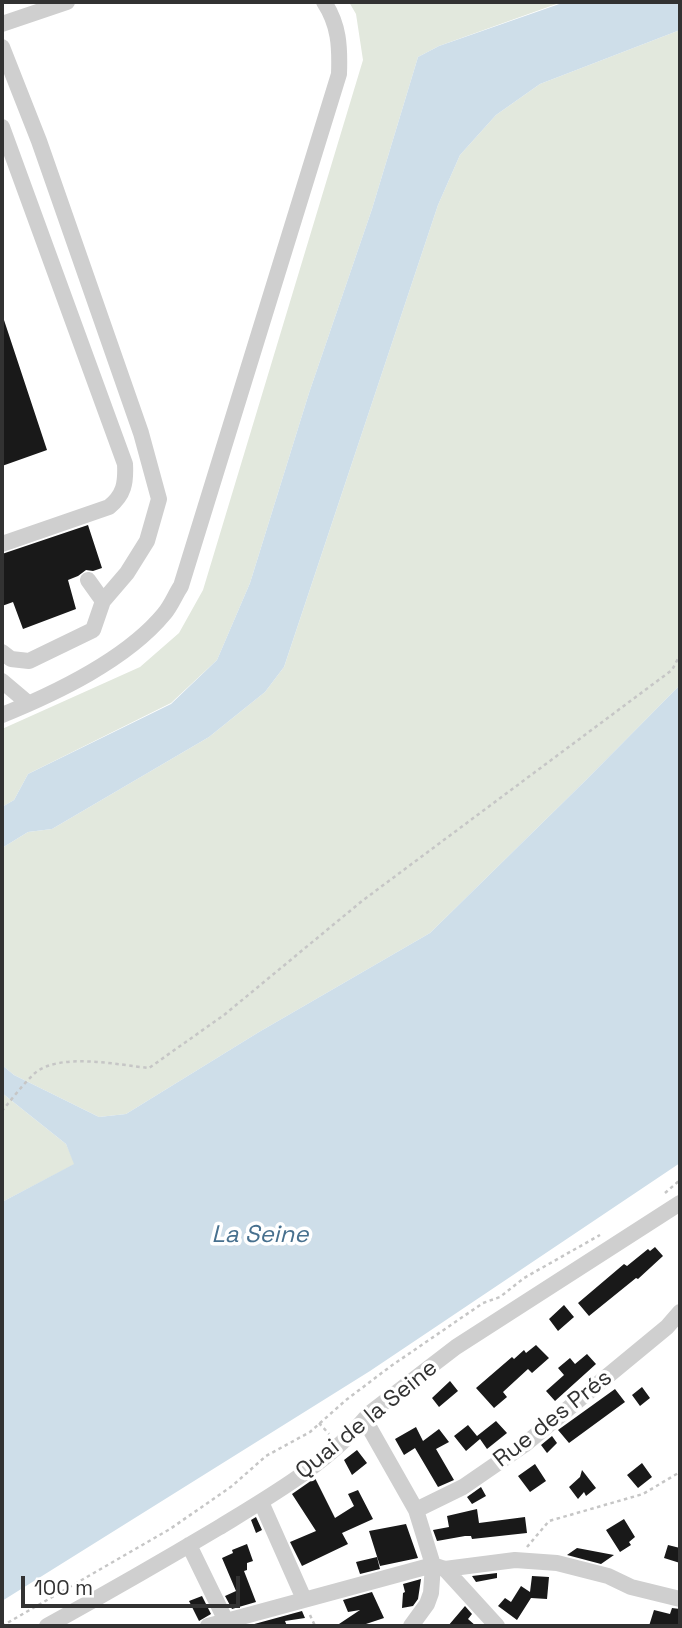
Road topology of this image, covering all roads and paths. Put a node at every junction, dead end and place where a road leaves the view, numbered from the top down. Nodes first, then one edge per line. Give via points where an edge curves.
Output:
1 (67, 2) edge
2 (324, 2) edge
3 (2, 24) edge
4 (2, 47) edge
5 (2, 127) edge
6 (2, 544) edge
7 (88, 580) dead end
8 (103, 601) junction
9 (2, 652) edge
10 (680, 655) edge
11 (2, 681) edge
12 (28, 703) junction
13 (2, 715) edge
14 (2, 1111) edge
15 (680, 1180) edge
16 (659, 1199) dead end
17 (680, 1203) edge
18 (602, 1233) dead end
19 (680, 1312) edge
20 (365, 1420) junction
21 (319, 1423) junction
22 (333, 1440) dead end
23 (680, 1472) edge
24 (261, 1502) junction
25 (416, 1510) junction
26 (189, 1545) junction
27 (515, 1560) junction
28 (439, 1567) junction
29 (303, 1599) junction
30 (680, 1599) edge
31 (226, 1621) junction
32 (2, 1626) edge
33 (47, 1626) edge
34 (208, 1626) edge
35 (411, 1626) edge
36 (497, 1626) edge

1 - 3 street
2 - 12 street via 338,32 339,74 181,586 165,613 116,657
4 - 8 street via 137,421 159,499 147,541
5 - 6 street via 125,464 126,481 120,498 108,507
7 - 8 street
8 - 9 street via 93,630 29,661 11,659
10 - 14 path via 672,670 362,901 224,1015 149,1068 81,1061 55,1064 36,1072
11 - 12 street
12 - 13 street
15 - 16 path
17 - 20 street, Quai de la Seine via 456,1347
18 - 21 path via 483,1303
19 - 25 street, Rue des Prés via 524,1445 463,1487
20 - 24 street, Quai de la Seine via 315,1466
20 - 25 street
21 - 22 path
21 - 32 path via 265,1456 232,1486 170,1529
23 - 27 path via 643,1493 549,1521
24 - 26 street, Quai de la Seine
24 - 29 street
25 - 28 street
26 - 31 street
26 - 33 street, Quai de la Seine
27 - 28 street
27 - 30 street via 557,1563
28 - 29 street
28 - 35 street via 427,1604
28 - 36 street
29 - 31 street
31 - 34 street

